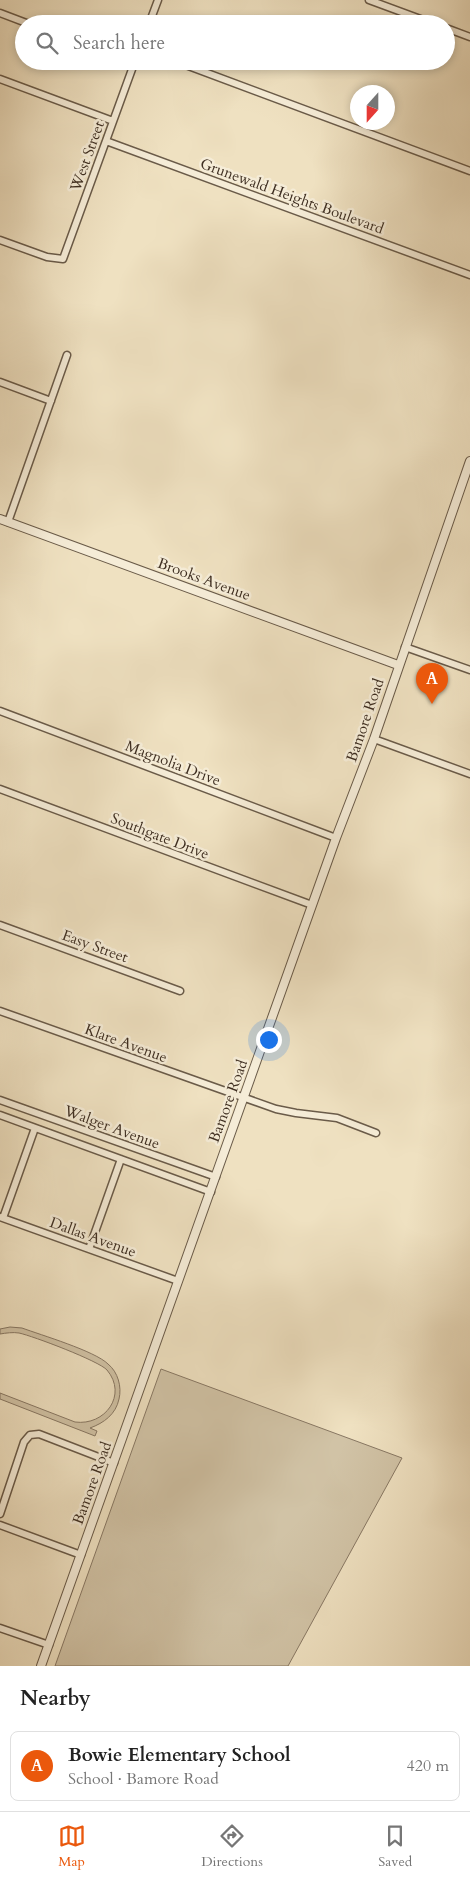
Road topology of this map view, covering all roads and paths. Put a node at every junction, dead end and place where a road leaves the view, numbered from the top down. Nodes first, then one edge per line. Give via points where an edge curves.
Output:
1 (158, 0) edge
2 (370, 0) edge
3 (0, 13) edge
4 (152, 15) edge
5 (410, 15) edge
6 (15, 19) edge
7 (455, 31) edge
8 (470, 37) edge
9 (130, 70) edge
10 (199, 70) edge
11 (0, 78) edge
12 (113, 121) junction
13 (106, 140) junction
14 (470, 171) edge
15 (0, 240) edge
16 (470, 275) edge
17 (68, 356) dead end
18 (0, 382) edge
19 (51, 401) junction
20 (470, 461) edge
21 (4, 520) edge
22 (405, 647) junction
23 (398, 665) junction
24 (470, 670) edge
25 (0, 711) edge
26 (374, 739) junction
27 (470, 774) edge
28 (0, 789) edge
29 (336, 838) junction
30 (312, 905) junction
31 (0, 925) edge
32 (180, 991) dead end
33 (0, 1011) edge
34 (244, 1098) junction
35 (0, 1100) edge
36 (0, 1115) edge
37 (35, 1128) junction
38 (376, 1134) dead end
39 (120, 1159) junction
40 (216, 1177) junction
41 (211, 1192) junction
42 (2, 1218) edge
43 (89, 1249) junction
44 (178, 1281) junction
45 (114, 1463) junction
46 (0, 1514) edge
47 (0, 1526) edge
48 (81, 1555) junction
49 (0, 1628) edge
50 (49, 1646) junction
51 (41, 1666) edge

1 - 4 street
2 - 5 street
3 - 6 street
7 - 8 street
9 - 12 street, West Street
10 - 14 street
11 - 12 street
12 - 13 street, West Street
13 - 15 street, West Street via 63,259 47,258
13 - 16 street, Grunewald Heights Boulevard
17 - 19 street
18 - 19 street
19 - 21 street
20 - 22 street, Bamore Road
21 - 23 street, Brooks Avenue
22 - 23 street, Bamore Road
22 - 24 street
23 - 26 street, Bamore Road
25 - 29 street, Magnolia Drive
26 - 27 street
26 - 29 street, Bamore Road
28 - 30 street, Southgate Drive
29 - 30 street, Bamore Road
30 - 34 street, Bamore Road
31 - 32 street, Easy Street
33 - 34 street, Klare Avenue
34 - 38 street, Klare Avenue via 296,1113 337,1118
34 - 40 street, Bamore Road
35 - 40 street, Walger Avenue
36 - 37 street, Walger Avenue
37 - 39 street, Walger Avenue
37 - 42 street
39 - 41 street, Walger Avenue
39 - 43 street
40 - 41 street, Bamore Road
41 - 44 street, Bamore Road
42 - 43 street, Dallas Avenue
43 - 44 street, Dallas Avenue
44 - 45 street, Bamore Road
45 - 46 street via 38,1434 30,1435 24,1442
45 - 48 street, Bamore Road
47 - 48 street
48 - 50 street, Bamore Road
49 - 50 street
50 - 51 street, Bamore Road

